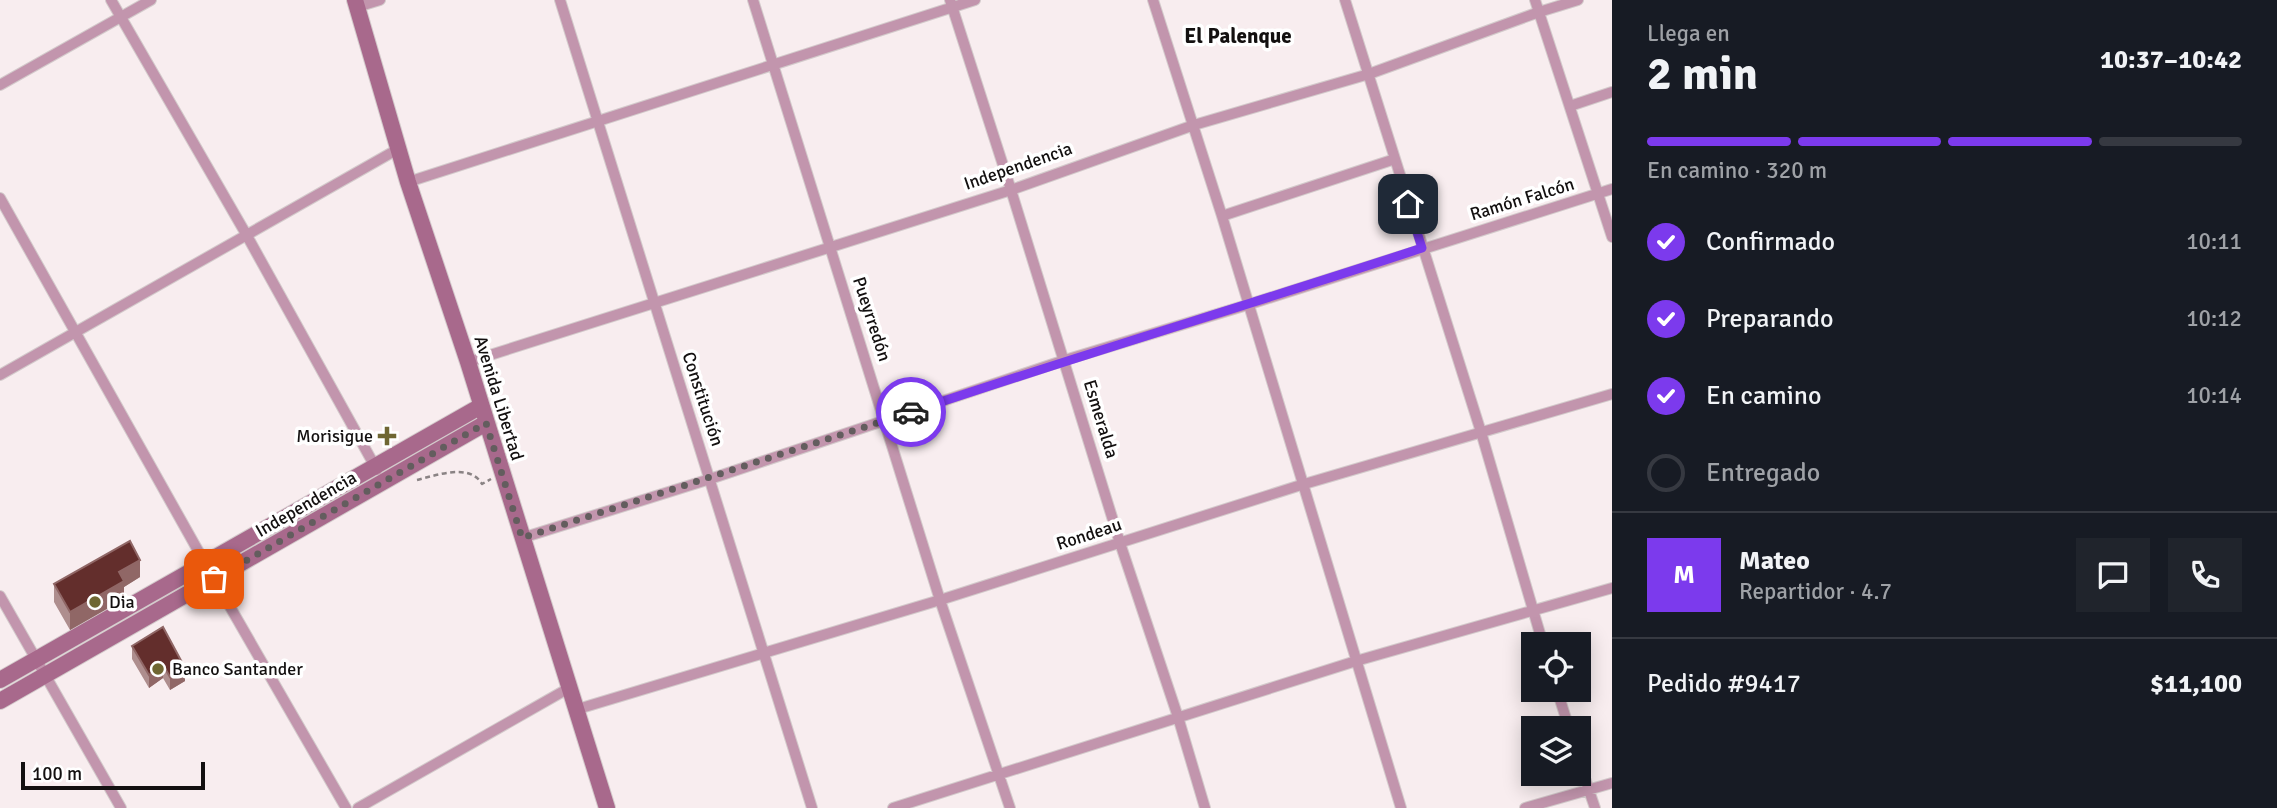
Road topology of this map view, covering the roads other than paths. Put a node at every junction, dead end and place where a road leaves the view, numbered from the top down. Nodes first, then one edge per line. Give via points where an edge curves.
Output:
1 (111, 0) edge
2 (151, 0) edge
3 (380, 0) edge
4 (560, 0) edge
5 (753, 0) edge
6 (975, 0) edge
7 (1153, 0) edge
8 (1345, 0) edge
9 (1535, 0) edge
10 (1578, 0) edge
11 (356, 4) edge
12 (951, 4) edge
13 (1539, 12) junction
14 (120, 17) junction
15 (774, 65) junction
16 (1369, 74) junction
17 (0, 85) edge
18 (1612, 92) edge
19 (1570, 106) junction
20 (598, 122) junction
21 (1194, 125) junction
22 (398, 149) junction
23 (1395, 159) junction
24 (408, 182) junction
25 (1612, 189) edge
26 (1011, 190) junction
27 (1598, 193) junction
28 (0, 198) edge
29 (1222, 216) junction
30 (246, 234) junction
31 (1612, 237) edge
32 (831, 247) junction
33 (1422, 248) junction
34 (654, 303) junction
35 (1247, 305) junction
36 (75, 331) junction
37 (1065, 360) junction
38 (468, 362) junction
39 (0, 375) edge
40 (1612, 394) edge
41 (481, 406) junction
42 (886, 421) junction
43 (486, 423) junction
44 (1481, 432) junction
45 (375, 466) junction
46 (710, 479) junction
47 (384, 482) junction
48 (1301, 485) junction
49 (522, 538) junction
50 (1120, 543) junction
51 (205, 563) junction
52 (214, 579) junction
53 (1612, 588) edge
54 (0, 596) edge
55 (940, 600) junction
56 (1533, 612) junction
57 (1539, 632) edge
58 (765, 654) junction
59 (36, 659) junction
60 (1356, 661) junction
61 (45, 675) junction
62 (0, 680) edge
63 (569, 688) junction
64 (0, 701) edge
65 (578, 709) junction
66 (1178, 717) junction
67 (1001, 775) junction
68 (1612, 783) edge
69 (1588, 786) edge
70 (1589, 790) junction
71 (121, 808) edge
72 (346, 808) edge
73 (358, 808) edge
74 (607, 808) edge
75 (812, 808) edge
76 (893, 808) edge
77 (1010, 808) edge
78 (1205, 808) edge
79 (1401, 808) edge
80 (1525, 808) edge
81 (1595, 808) edge

1 - 14 street
2 - 14 street
3 - 11 street
4 - 20 street, Constitución
5 - 15 street, Pueyrredón
6 - 12 street
7 - 21 street
8 - 16 street
9 - 13 street
10 - 13 street, Independencia
11 - 22 street, Avenida Libertad
12 - 15 street
12 - 26 street, Esmeralda
13 - 16 street, Independencia
13 - 19 street
14 - 17 street
14 - 30 street
15 - 20 street
15 - 32 street, Pueyrredón
16 - 21 street, Independencia
16 - 23 street
18 - 19 street
19 - 27 street
20 - 24 street
20 - 34 street, Constitución
21 - 26 street, Independencia
21 - 29 street
22 - 24 street, Avenida Libertad
22 - 30 street
23 - 29 street
23 - 33 street
24 - 38 street, Avenida Libertad
25 - 27 street, Ramón Falcón
26 - 32 street, Independencia
26 - 37 street, Esmeralda
27 - 31 street
27 - 33 street, Ramón Falcón
28 - 36 street
29 - 35 street
30 - 36 street
30 - 45 street
32 - 34 street, Independencia
32 - 42 street, Pueyrredón
33 - 35 street, Ramón Falcón
33 - 44 street
34 - 38 street, Independencia
34 - 46 street, Constitución
35 - 37 street, Ramón Falcón
35 - 48 street
36 - 39 street
36 - 51 street
37 - 42 street, Ramón Falcón
37 - 50 street, Esmeralda
38 - 41 street, Avenida Libertad
40 - 44 street, Rondeau
41 - 43 street, Avenida Libertad
41 - 45 street, Independencia
42 - 46 street, Ramón Falcón
42 - 55 street, Pueyrredón
43 - 47 street, Independencia
43 - 49 street, Avenida Libertad
44 - 48 street, Rondeau
44 - 56 street
45 - 47 street
45 - 51 street, Independencia
46 - 49 street, Ramón Falcón
46 - 58 street, Constitución
47 - 52 street, Independencia
48 - 50 street, Rondeau
48 - 60 street
49 - 63 street, Avenida Libertad
50 - 55 street, Rondeau
50 - 66 street, Esmeralda
51 - 52 street
51 - 59 street, Independencia
52 - 61 street, Independencia
52 - 72 street
53 - 56 street
54 - 59 street
55 - 58 street, Rondeau
55 - 67 street, Pueyrredón
56 - 57 street
56 - 60 street
58 - 65 street, Rondeau
58 - 75 street, Constitución
59 - 61 street
59 - 62 street, Independencia
60 - 66 street
60 - 79 street
61 - 64 street, Independencia
61 - 71 street
63 - 65 street, Avenida Libertad
63 - 73 street
65 - 74 street, Avenida Libertad
66 - 67 street
66 - 78 street, Esmeralda
67 - 76 street
67 - 77 street, Pueyrredón
68 - 70 street
69 - 70 street
70 - 80 street
70 - 81 street

